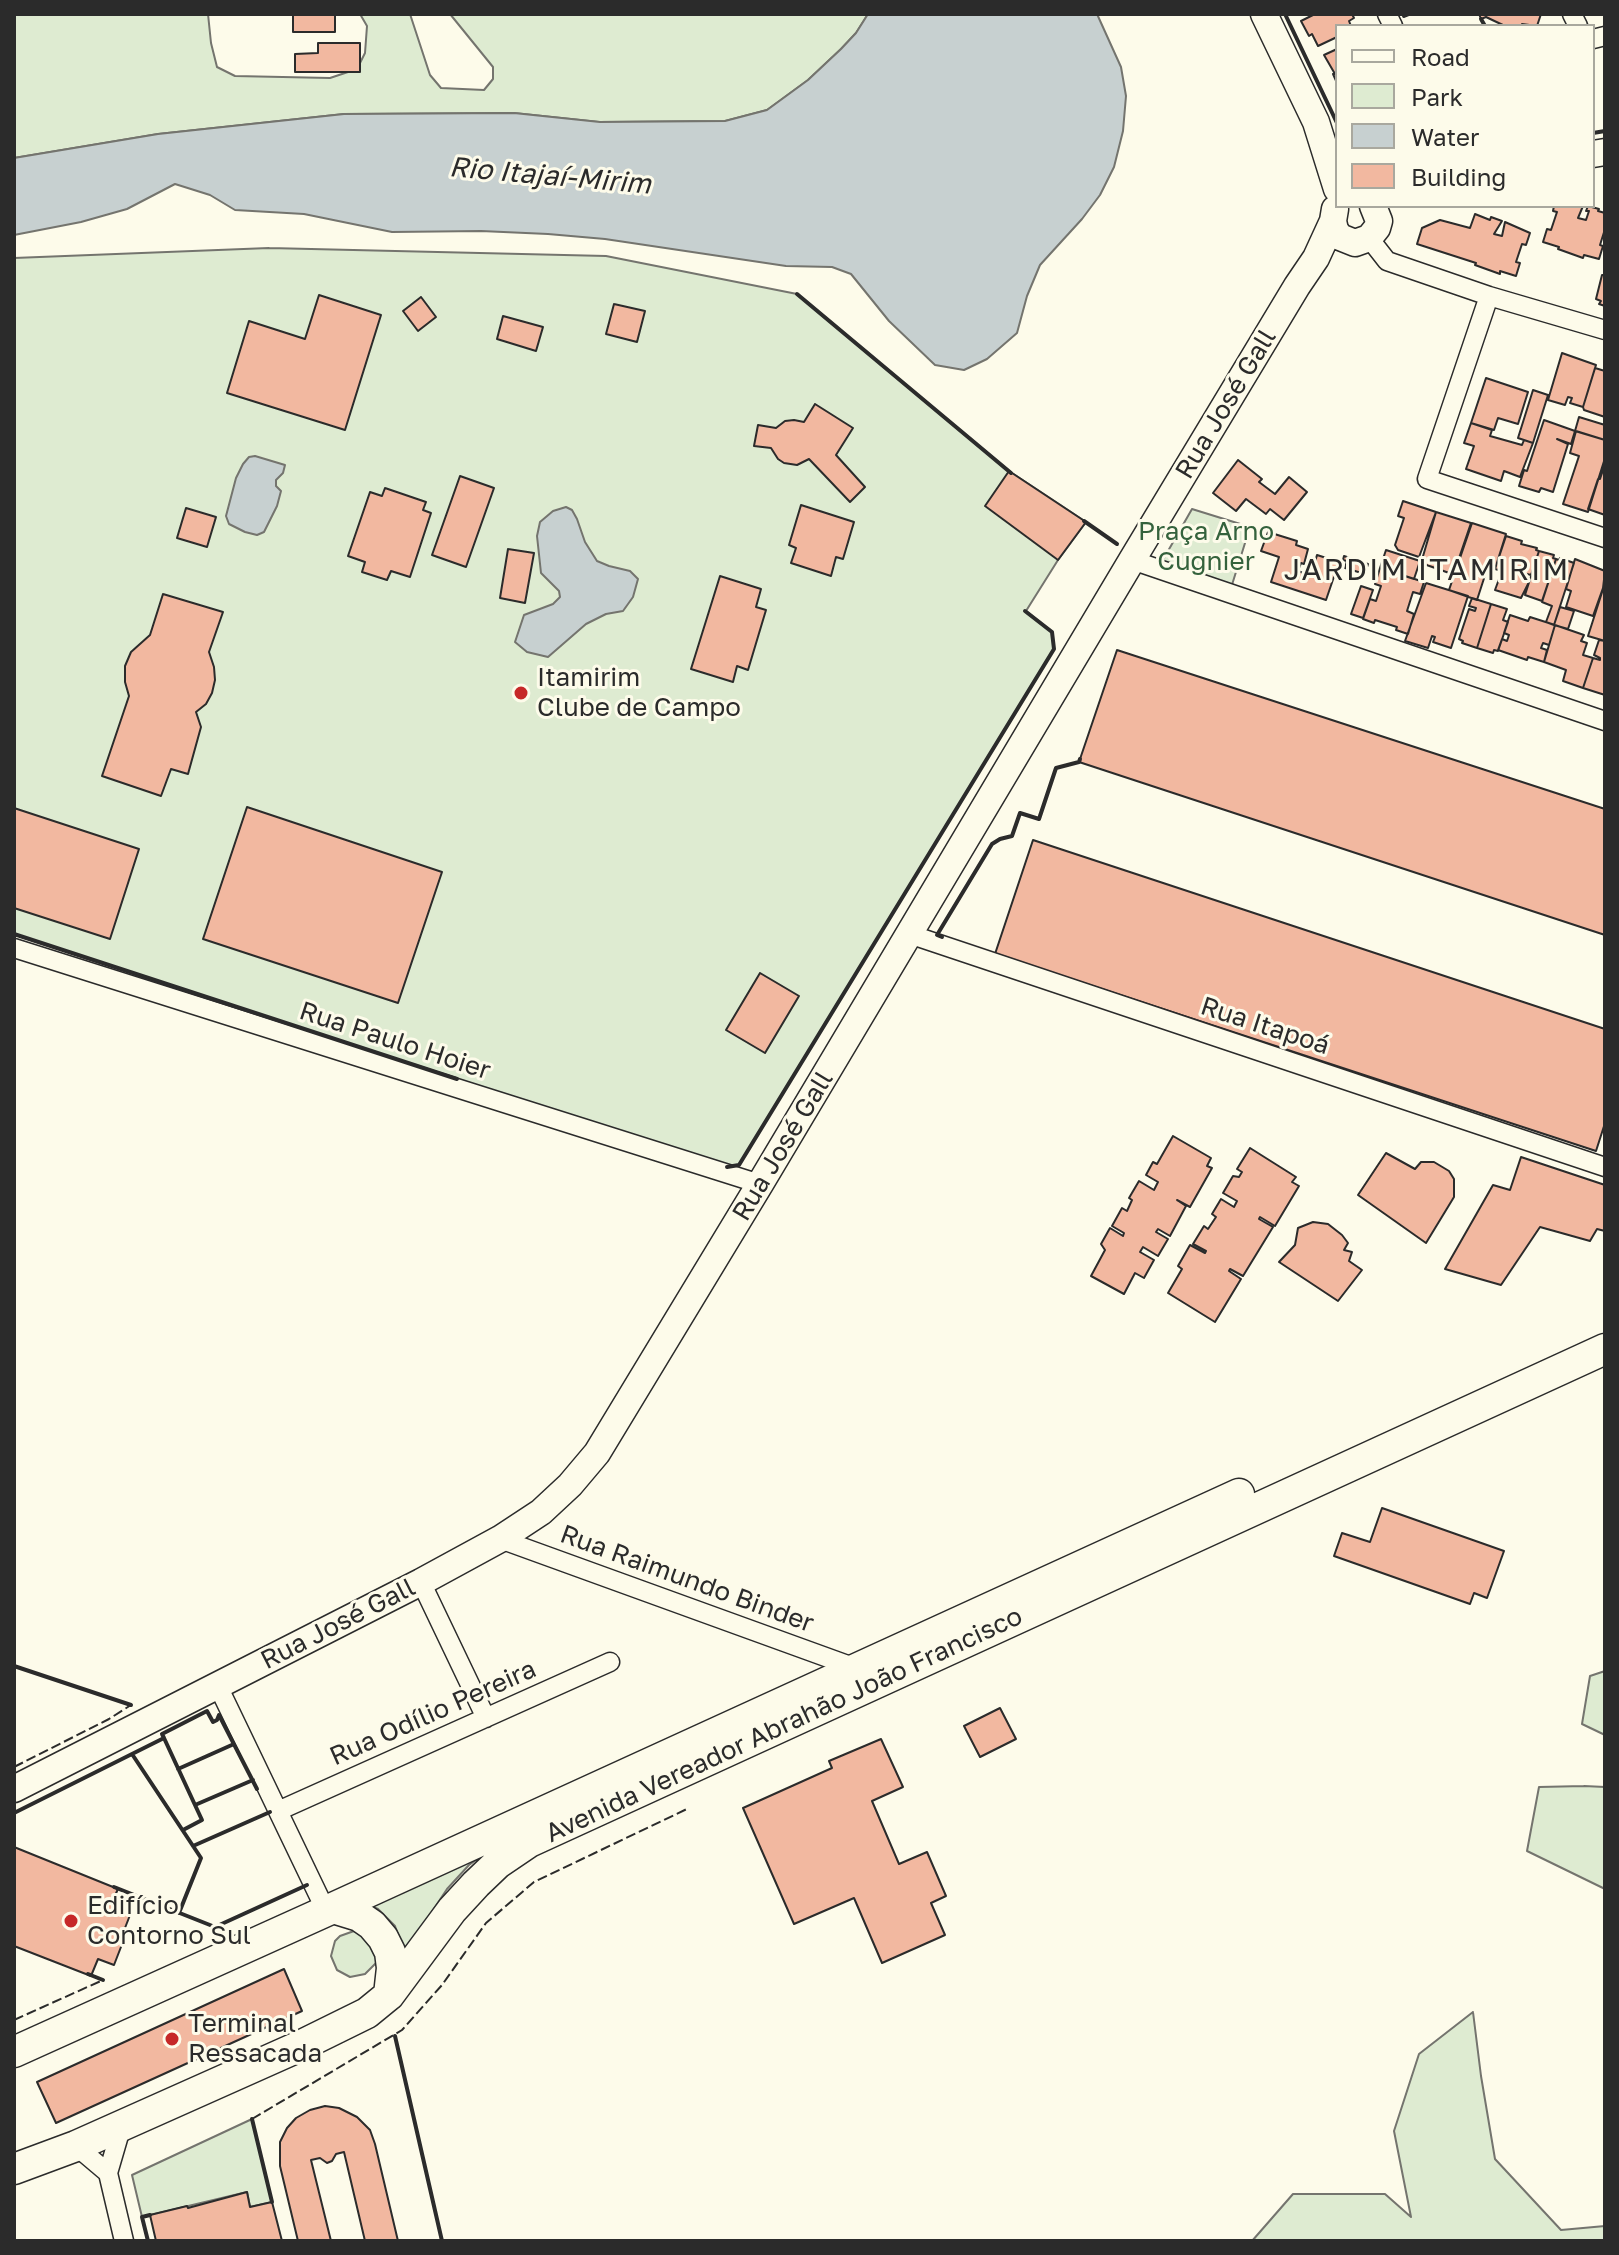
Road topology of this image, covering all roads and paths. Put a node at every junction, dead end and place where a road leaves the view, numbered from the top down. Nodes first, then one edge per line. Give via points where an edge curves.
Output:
1 (1264, 14) edge
2 (1331, 154) edge
3 (1335, 177) edge
4 (1361, 220) edge
5 (1489, 296) junction
6 (1605, 330) edge
7 (1605, 538) edge
8 (1132, 560) junction
9 (1605, 721) edge
10 (909, 934) junction
11 (14, 948) edge
12 (1605, 1167) edge
13 (760, 1184) junction
14 (1605, 1329) edge
15 (1605, 1349) edge
16 (500, 1539) junction
17 (421, 1582) junction
18 (610, 1662) dead end
19 (856, 1668) junction
20 (217, 1684) junction
21 (486, 1718) junction
22 (14, 1789) edge
23 (278, 1811) junction
24 (330, 1910) junction
25 (389, 1995) junction
26 (14, 2052) edge
27 (122, 2125) junction
28 (76, 2146) junction
29 (14, 2169) edge
30 (108, 2173) junction
31 (124, 2241) edge

1 - 2 main road
2 - 3 main road
4 - 5 street via 1387,261
4 - 8 main road, Rua José Gall via 1316,258 1297,286
5 - 6 street
5 - 7 street via 1427,479
8 - 9 street
8 - 10 main road, Rua José Gall
10 - 12 street, Rua Itapoá
10 - 13 main road, Rua José Gall
11 - 13 street, Rua Paulo Hoier
13 - 16 main road, Rua José Gall via 597,1453 541,1512
14 - 19 main road, Avenida Vereador Abrahão João Francisco
15 - 25 main road, Avenida Vereador Abrahão João Francisco via 529,1842 498,1863 452,1910
16 - 17 main road, Rua José Gall
16 - 19 street, Rua Raimundo Binder
17 - 20 main road, Rua José Gall
17 - 21 street
18 - 21 street, Rua Odílio Pereira
19 - 24 main road, Avenida Vereador Abrahão João Francisco
20 - 22 main road, Rua José Gall
20 - 23 street
21 - 23 street, Rua Odílio Pereira
23 - 24 street
24 - 25 main road via 359,1916 383,1938 392,1968
24 - 26 main road, Avenida Vereador Abrahão João Francisco
25 - 27 main road, Avenida Vereador Abrahão João Francisco via 350,2023
27 - 28 main road, Avenida Vereador Abrahão João Francisco
27 - 30 street
28 - 29 main road, Avenida Vereador Abrahão João Francisco
28 - 30 street
30 - 31 street

